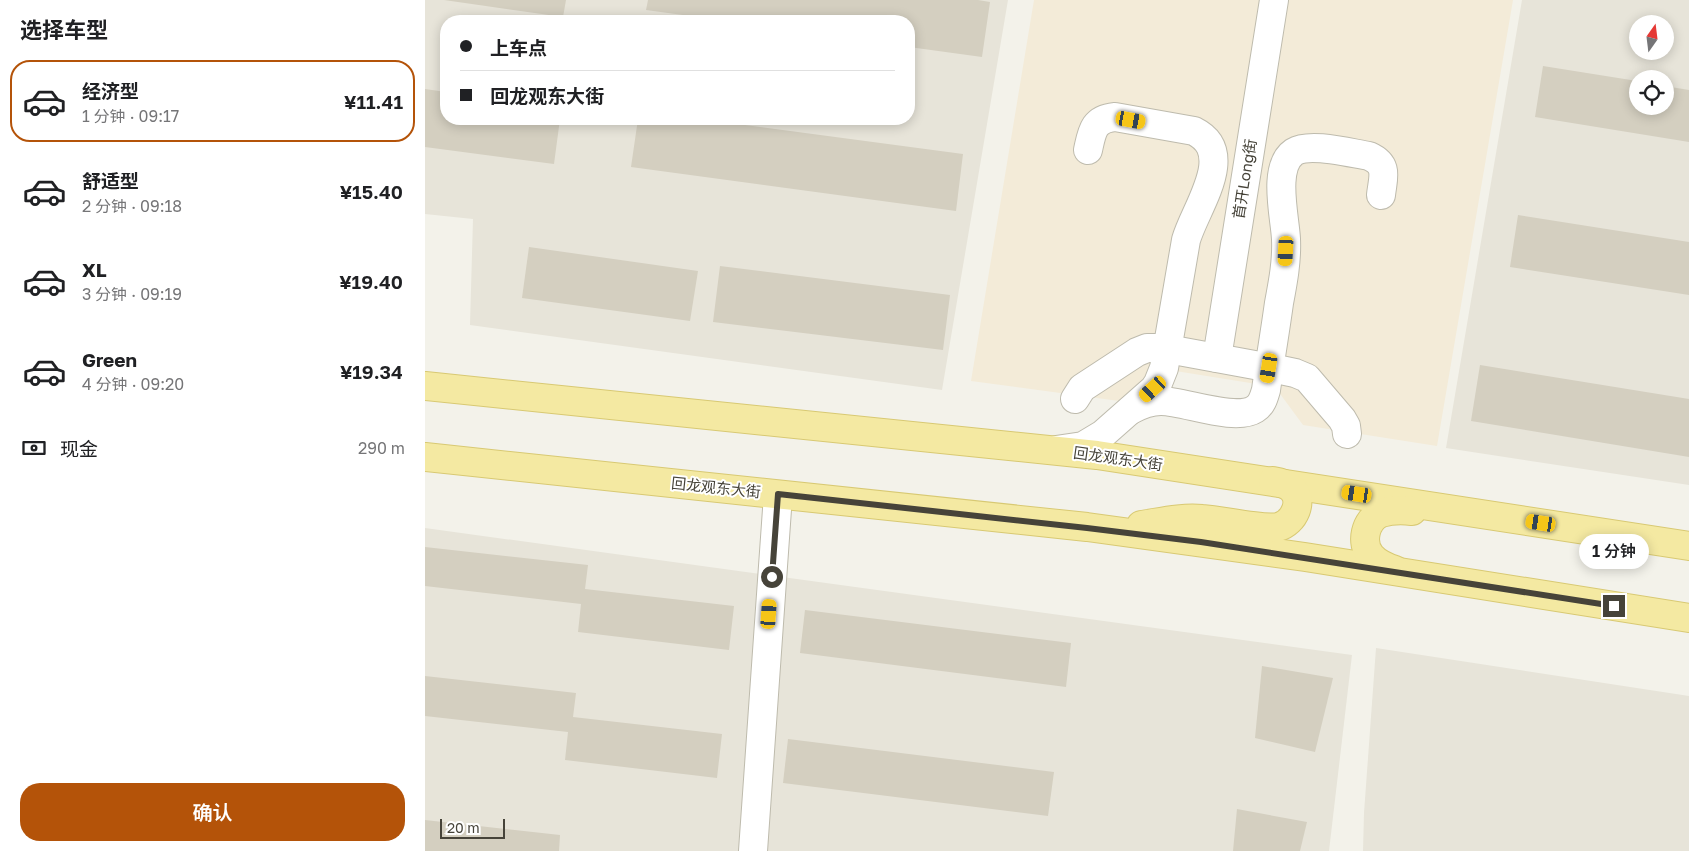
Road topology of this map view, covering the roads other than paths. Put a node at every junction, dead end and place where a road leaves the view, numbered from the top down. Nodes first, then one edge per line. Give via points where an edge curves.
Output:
1 (1274, 0) edge
2 (1088, 150) dead end
3 (1381, 195) dead end
4 (1217, 358) junction
5 (425, 386) edge
6 (1075, 399) dead end
7 (1127, 413) junction
8 (1347, 434) dead end
9 (1031, 448) junction
10 (425, 457) edge
11 (1271, 481) junction
12 (778, 494) junction
13 (1523, 520) junction
14 (1087, 528) junction
15 (1689, 546) edge
16 (1407, 573) junction
17 (1689, 618) edge
18 (753, 851) edge

1 - 4 street, 首开Long街
2 - 7 street via 1094,127 1100,121 1115,117 1194,131 1208,141 1214,156 1213,172 1186,240 1162,376
3 - 7 street via 1384,174 1382,164 1376,159 1313,148 1294,152 1282,176 1285,264 1266,390 1260,404 1251,411 1237,414 1161,401
4 - 6 street via 1147,348 1082,388
4 - 8 street via 1295,372 1307,378 1342,419
5 - 9 main road, 回龙观东大街
7 - 9 street via 1083,446 1055,450
9 - 11 main road, 回龙观东大街
10 - 12 main road, 回龙观东大街
11 - 13 main road, 回龙观东大街
11 - 14 main road via 1287,486 1296,497 1293,518 1279,526 1199,519
12 - 14 main road, 回龙观东大街
12 - 18 street
13 - 15 main road, 回龙观东大街
13 - 16 main road via 1473,521 1402,511 1381,514 1367,529 1368,551 1382,564
14 - 16 main road, 回龙观东大街
16 - 17 main road, 回龙观东大街

